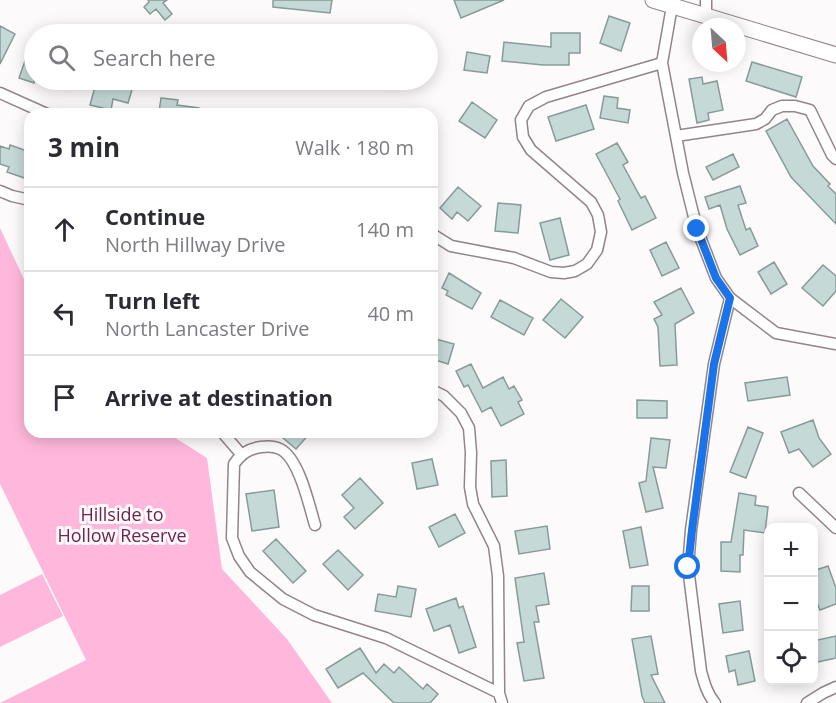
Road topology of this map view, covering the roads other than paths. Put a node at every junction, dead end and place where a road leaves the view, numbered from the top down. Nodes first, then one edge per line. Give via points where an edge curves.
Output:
1 (653, 0) edge
2 (706, 0) edge
3 (672, 6) junction
4 (706, 16) junction
5 (836, 55) edge
6 (662, 63) junction
7 (0, 93) edge
8 (34, 108) edge
9 (676, 136) junction
10 (836, 159) edge
11 (0, 191) edge
12 (24, 199) edge
13 (438, 238) edge
14 (730, 298) junction
15 (836, 344) edge
16 (438, 393) edge
17 (227, 438) edge
18 (241, 454) junction
19 (800, 493) dead end
20 (315, 525) dead end
21 (836, 528) edge
22 (836, 687) edge
23 (500, 698) edge
24 (715, 703) edge
25 (807, 703) edge

1 - 3 street
2 - 4 street
3 - 4 street
3 - 6 street
4 - 5 street
6 - 9 street
6 - 13 street via 546,97 530,106 521,120 523,137 531,150 591,202 598,215 601,232 597,250 587,264 575,271 551,272 514,258 451,246
7 - 8 street
9 - 10 street via 756,124 772,110 795,106 810,110
9 - 14 street via 697,229 716,278
11 - 12 street
14 - 15 street via 776,333
14 - 24 street via 714,364 688,567 701,671
16 - 23 street via 461,412 469,428 473,504 494,546
17 - 18 street
18 - 20 street via 269,446 292,460
18 - 23 street via 234,464 232,538 250,572 283,599 314,615 386,638
19 - 21 street
22 - 25 street

